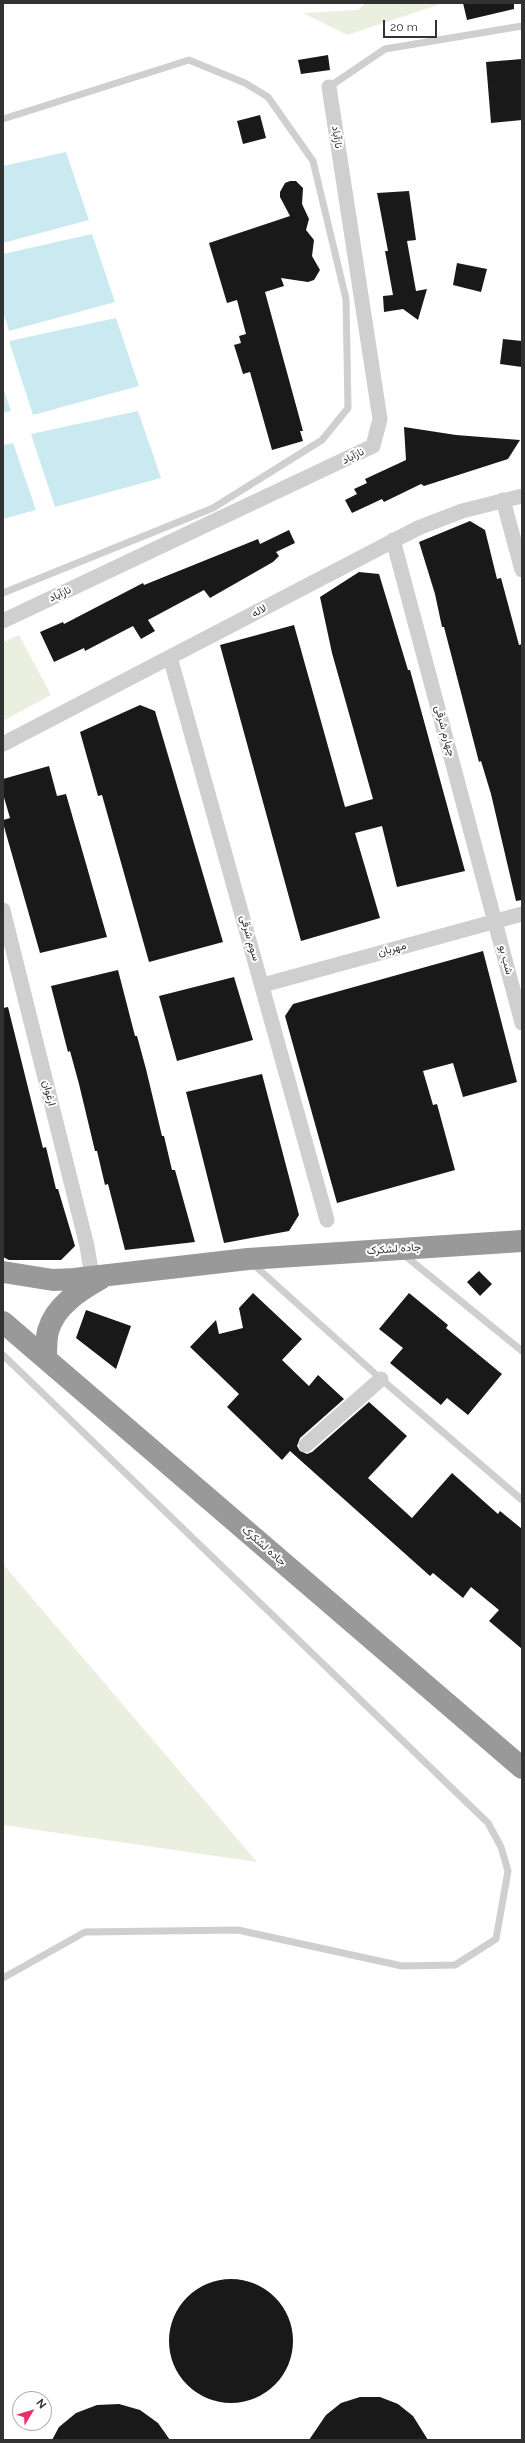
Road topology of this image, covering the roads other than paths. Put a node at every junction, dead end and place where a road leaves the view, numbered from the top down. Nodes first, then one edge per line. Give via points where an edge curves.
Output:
1 (522, 26) edge
2 (329, 87) joint
3 (3, 119) edge
4 (522, 496) edge
5 (503, 500) junction
6 (394, 540) junction
7 (522, 570) edge
8 (3, 593) edge
9 (3, 621) edge
10 (170, 657) junction
11 (3, 744) edge
12 (3, 910) edge
13 (522, 914) edge
14 (496, 921) junction
15 (263, 985) junction
16 (522, 1023) edge
17 (327, 1220) dead end
18 (522, 1241) edge
19 (396, 1249) junction
20 (248, 1260) junction
21 (3, 1272) edge
22 (99, 1276) junction
23 (4, 1323) edge
24 (522, 1352) edge
25 (3, 1355) edge
26 (46, 1359) junction
27 (381, 1379) junction
28 (306, 1445) dead end
29 (522, 1500) edge
30 (522, 1768) edge
31 (3, 1978) edge

1 - 2 lane via 385,49
2 - 9 street, نازآباد via 380,419 373,446
3 - 8 lane via 189,60 245,83 268,97 312,161 346,299 348,408 322,440 213,508
4 - 5 street, لاله
5 - 6 street, لاله via 440,518
5 - 7 street
6 - 10 street, لاله
6 - 14 street, چهارم شرقی
10 - 11 street, لاله
10 - 15 street, سوم شرقی
12 - 22 street, ارغوان via 87,1246
13 - 14 street, مهربان
14 - 15 street, مهربان
14 - 16 street, شب بو
15 - 17 street, سوم شرقی
18 - 19 highway, جاده لشکرک
19 - 20 highway, جاده لشکرک
19 - 24 lane
20 - 22 highway, جاده لشکرک
20 - 27 lane
21 - 22 highway, جاده لشکرک via 53,1280
22 - 26 highway via 59,1310 48,1331
23 - 26 highway, جاده لشکرک
25 - 31 lane via 488,1823 501,1848 508,1871 496,1939 455,1965 402,1966 238,1930 85,1932
26 - 30 highway, جاده لشکرک
27 - 28 street
27 - 29 lane

